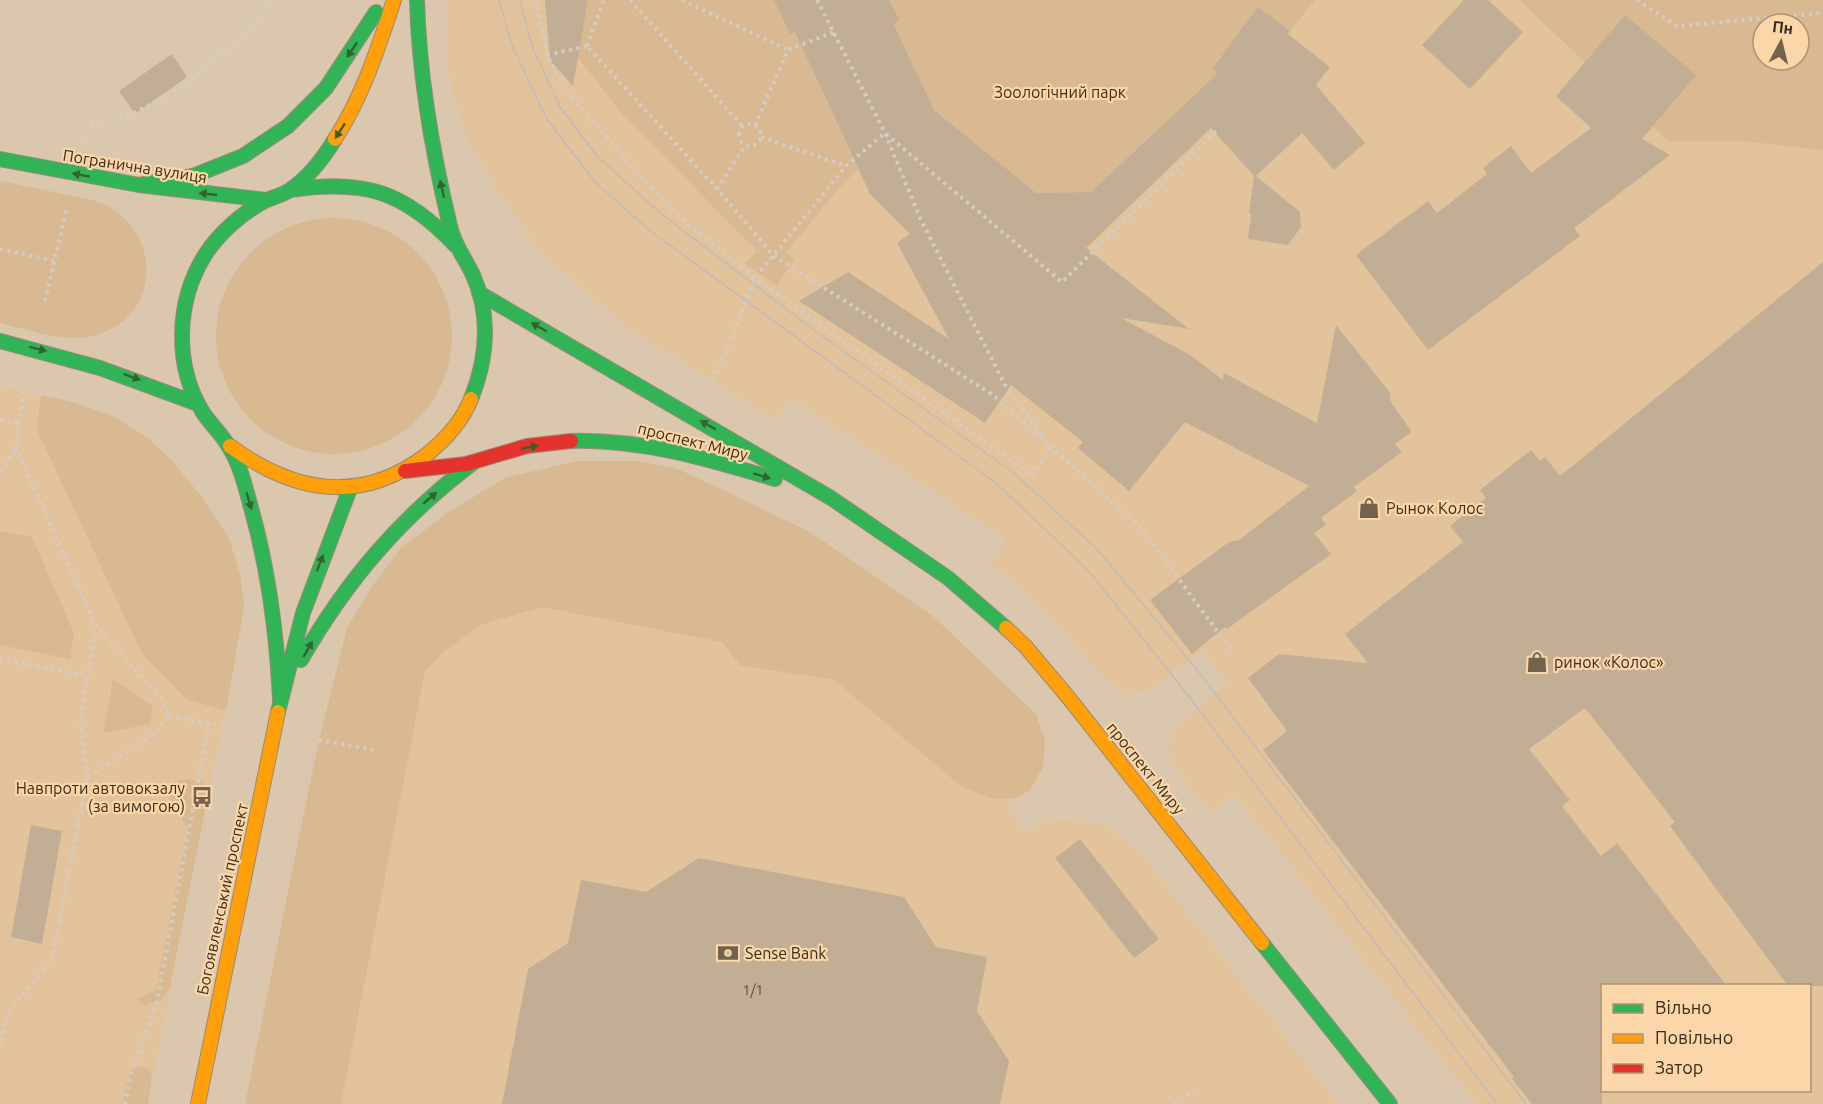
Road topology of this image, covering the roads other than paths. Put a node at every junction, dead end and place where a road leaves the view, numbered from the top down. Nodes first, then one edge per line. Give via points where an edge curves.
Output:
1 (383, 0) edge
2 (394, 0) edge
3 (417, 0) edge
4 (0, 159) edge
5 (139, 185) junction
6 (290, 190) junction
7 (266, 200) junction
8 (456, 246) junction
9 (479, 293) junction
10 (0, 341) edge
11 (198, 404) junction
12 (230, 446) junction
13 (474, 462) junction
14 (402, 471) junction
15 (351, 486) junction
16 (831, 498) junction
17 (280, 700) junction
18 (198, 1104) edge
19 (1390, 1104) edge

1 -> 5 main road via 326,88 288,126 243,156 193,176
2 -> 6 main road, Богоявленський проспект via 361,93 343,129 319,162
8 -> 3 main road via 430,131
5 -> 4 main road, Погранична вулиця
7 -> 5 main road, Погранична вулиця
6 - 7 main road, Богоявленський проспект
6 - 8 main road via 343,184 369,188 418,209
7 - 11 main road, Богоявленський проспект via 223,232 194,276 182,327 188,379
8 - 9 main road
9 - 14 main road via 486,345 474,396 444,440
16 -> 9 main road, проспект Миру
10 -> 11 main road via 118,372
11 - 12 main road, Богоявленський проспект
12 - 15 main road via 250,462 299,483
12 -> 17 main road, Богоявленський проспект via 267,570
13 - 14 main road, проспект Миру
13 -> 16 main road, проспект Миру via 527,446 633,442 685,453
17 -> 13 main road via 343,593 382,545 426,501
14 - 15 main road
17 -> 15 main road, Богоявленський проспект via 303,613
16 - 19 main road, проспект Миру via 948,578 1025,646
17 - 18 main road, Богоявленський проспект

